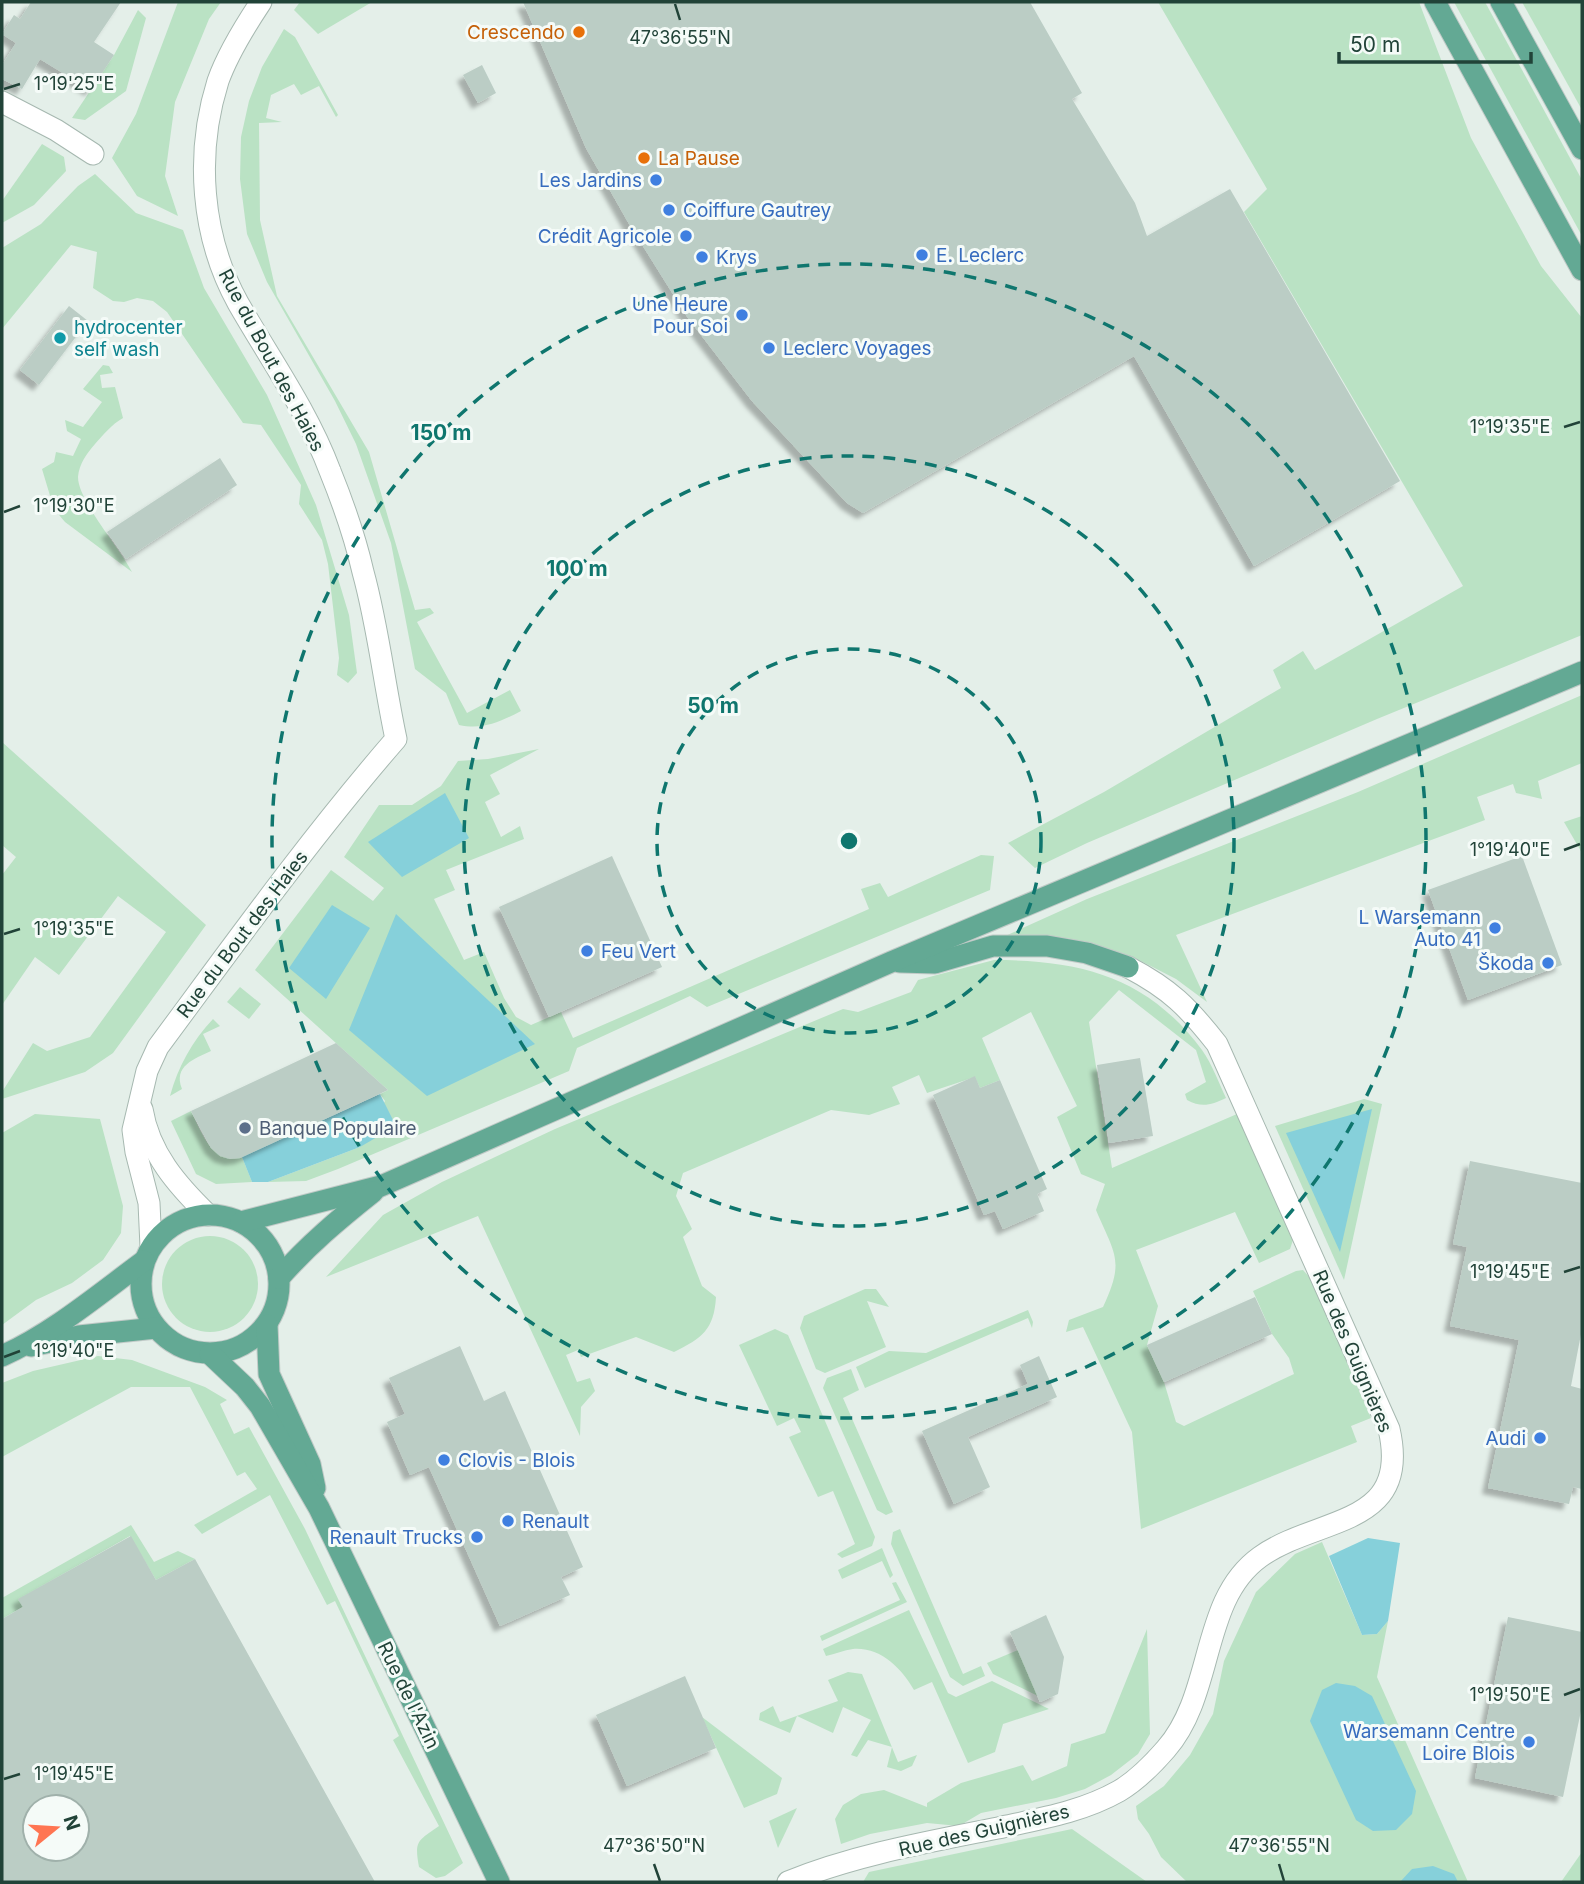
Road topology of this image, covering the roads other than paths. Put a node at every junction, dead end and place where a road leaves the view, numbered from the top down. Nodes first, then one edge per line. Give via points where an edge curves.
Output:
1 (261, 2) edge
2 (1435, 2) edge
3 (1501, 2) edge
4 (2, 102) edge
5 (1582, 149) edge
6 (93, 154) dead end
7 (1582, 270) edge
8 (1582, 672) edge
9 (891, 962) junction
10 (1128, 967) joint
11 (140, 1100) junction
12 (381, 1186) junction
13 (208, 1215) junction
14 (241, 1222) junction
15 (148, 1254) junction
16 (279, 1278) junction
17 (267, 1325) junction
18 (156, 1328) junction
19 (10, 1352) edge
20 (210, 1354) junction
21 (319, 1508) junction
22 (499, 1882) edge
23 (788, 1882) edge

1 - 11 street, Rue du Bout des Haies via 219,79 208,121 204,168 209,220 222,269 312,429 346,516 363,571 396,738 262,906 158,1047
2 - 7 main road
3 - 5 main road
4 - 6 street
8 - 9 main road
9 - 10 main road via 935,962 993,946 1047,946
9 - 12 main road
10 - 23 street, Rue des Guignières via 1160,984 1190,1010 1217,1044 1389,1429 1392,1471 1385,1489 1358,1513 1285,1543 1259,1558 1240,1578 1213,1631 1185,1721 1167,1747 1120,1791 1054,1816 871,1856
11 - 13 street, Rue du Bout des Haies via 149,1136 166,1168
11 - 15 street, Rue du Bout des Haies via 133,1130 149,1203
12 - 14 main road
12 - 16 main road via 327,1228
13 - 14 main road
13 - 15 main road via 174,1223
14 - 16 main road via 260,1236 273,1255
15 - 18 main road via 140,1284 144,1308
15 - 19 main road
16 - 17 main road via 275,1310
17 - 20 main road via 232,1351
17 - 21 main road, Rue de l'Azin via 270,1374 310,1464
18 - 19 main road via 79,1336
18 - 20 main road via 181,1347
20 - 21 main road, Rue de l'Azin via 260,1406
21 - 22 main road, Rue de l'Azin

